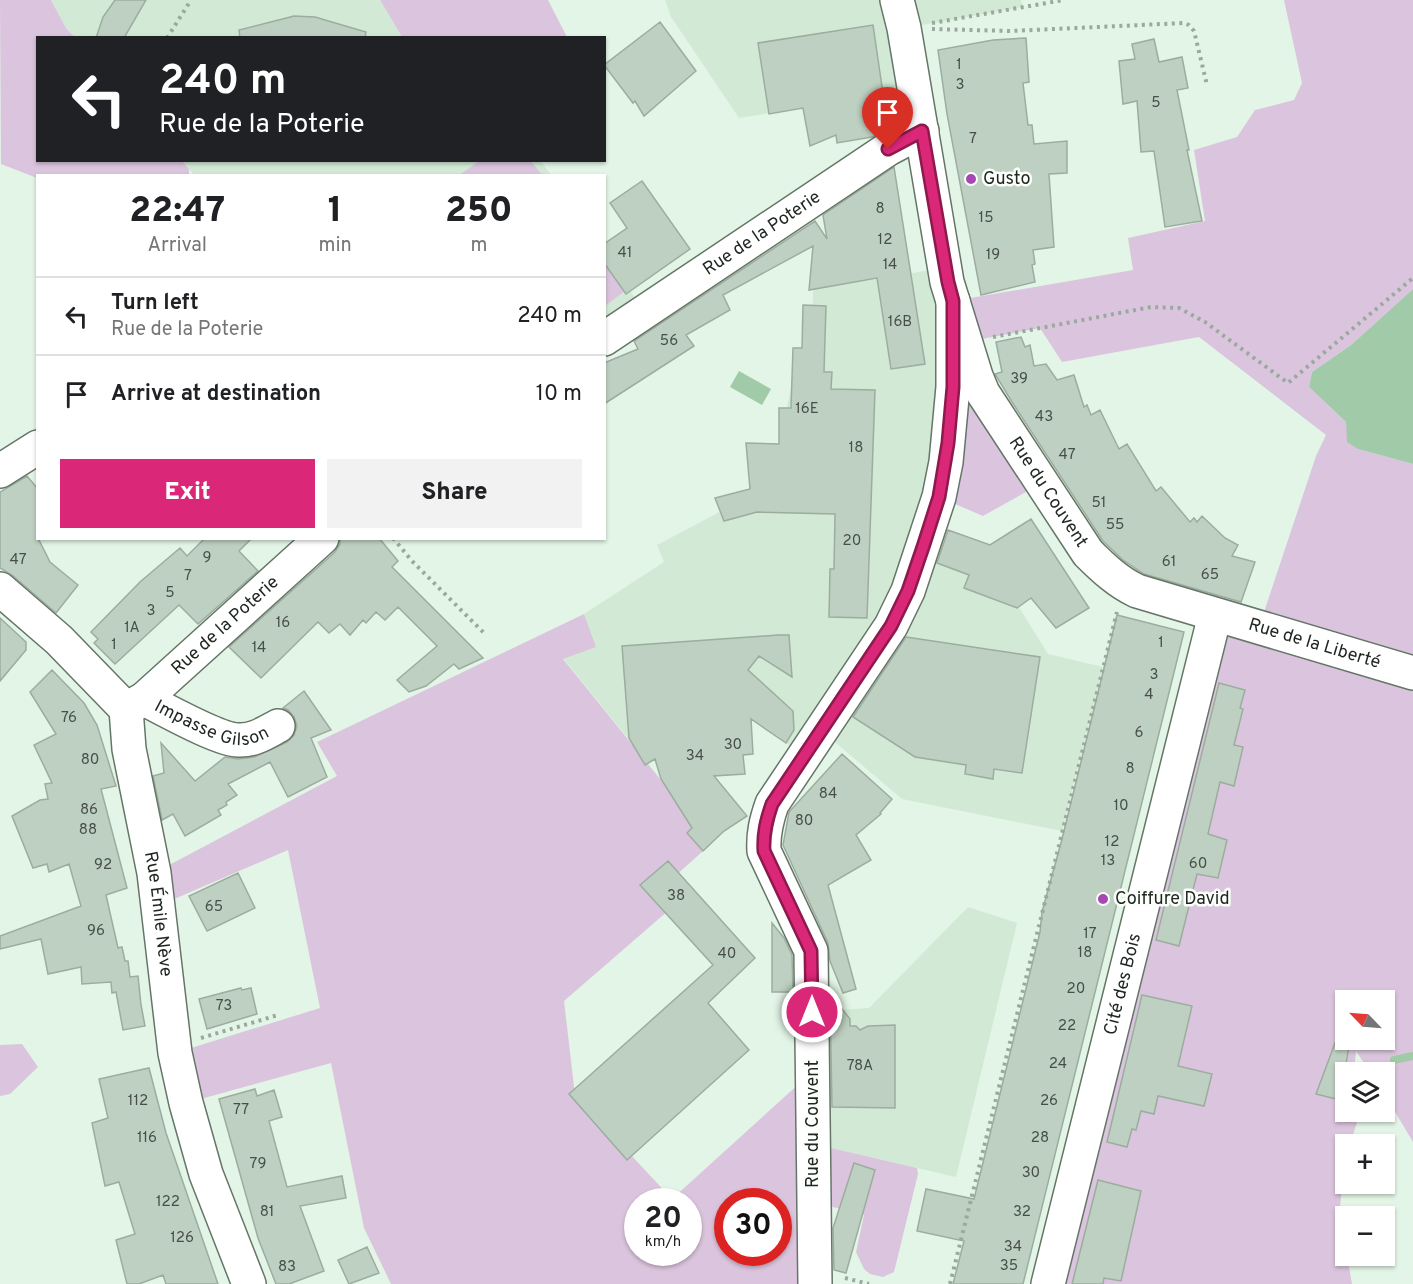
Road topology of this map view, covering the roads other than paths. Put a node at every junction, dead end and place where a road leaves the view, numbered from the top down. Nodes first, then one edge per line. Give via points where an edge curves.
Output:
1 (901, 14) edge
2 (922, 131) junction
3 (953, 301) junction
4 (606, 338) edge
5 (36, 448) edge
6 (0, 471) edge
7 (320, 540) edge
8 (0, 589) edge
9 (1215, 615) junction
10 (1413, 673) edge
11 (135, 704) junction
12 (278, 726) dead end
13 (249, 1284) edge
14 (815, 1284) edge
15 (1048, 1284) edge

1 - 2 street, Rue du Couvent
2 - 3 street, Rue du Couvent
2 - 4 street, Rue de la Poterie via 888,149
3 - 9 street, Rue du Couvent via 983,393 1088,553 1124,585
3 - 14 street, Rue du Couvent via 953,387 946,462 939,497 908,591 891,626 772,804 763,836 764,851 811,951
5 - 6 street
7 - 11 street, Rue de la Poterie
8 - 11 street
9 - 10 street, Rue de la Liberté
9 - 15 street, Cité des Bois
11 - 12 street, Impasse Gilson via 236,741 254,739
11 - 13 street, Rue Émile Nève via 129,749 154,873 174,1045 206,1174

